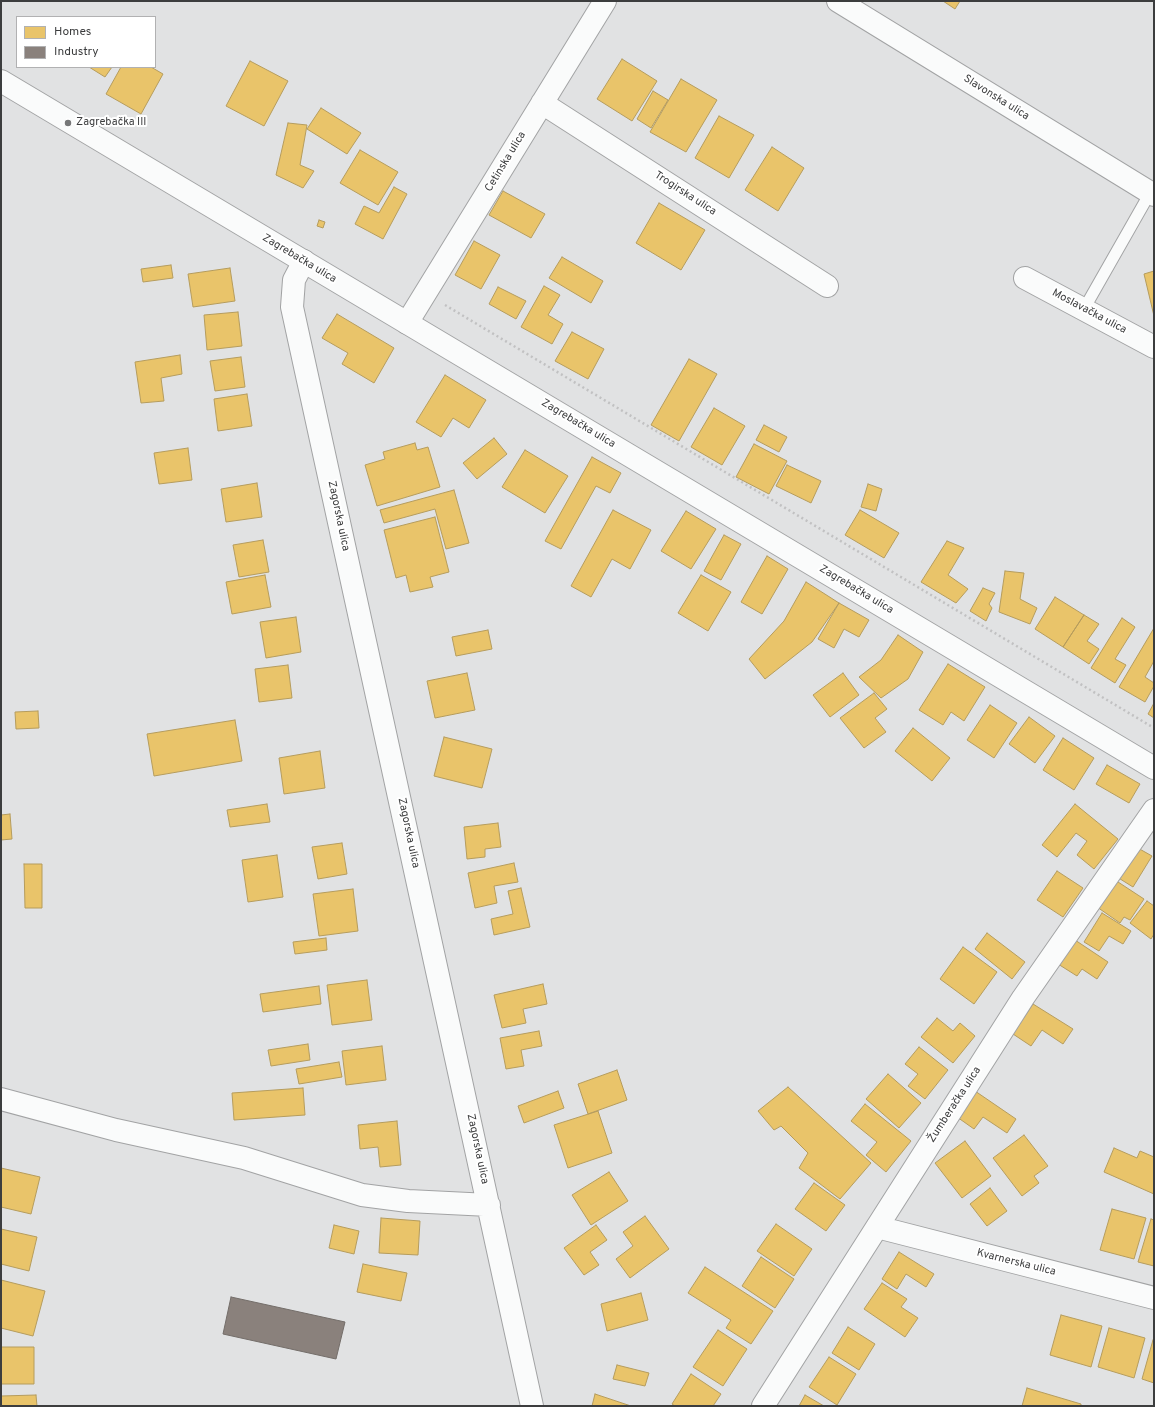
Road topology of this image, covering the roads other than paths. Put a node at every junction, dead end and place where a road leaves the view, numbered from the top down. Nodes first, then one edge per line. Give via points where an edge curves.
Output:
1 (605, 1) edge
2 (838, 1) edge
3 (1, 81) edge
4 (542, 103) junction
5 (1152, 194) edge
6 (304, 261) junction
7 (1025, 278) dead end
8 (827, 286) dead end
9 (1084, 309) junction
10 (407, 323) junction
11 (1154, 347) edge
12 (1154, 768) edge
13 (1154, 810) edge
14 (1, 1099) edge
15 (489, 1204) junction
16 (877, 1227) junction
17 (1154, 1298) edge
18 (532, 1406) edge
19 (763, 1406) edge

1 - 4 street, Cetinska ulica
2 - 5 street, Slavonska ulica
3 - 6 street, Zagrebačka ulica
4 - 8 street, Trogirska ulica
4 - 10 street, Cetinska ulica
5 - 9 lane
6 - 10 street, Zagrebačka ulica
6 - 15 street, Zagorska ulica via 294,280 292,307
7 - 9 street, Moslavačka ulica
9 - 11 street, Moslavačka ulica
10 - 12 street, Zagrebačka ulica
13 - 16 street, Žumberačka ulica via 1023,998
14 - 15 street via 116,1130 244,1158 362,1195 408,1201
15 - 18 street, Zagorska ulica
16 - 17 street, Kvarnerska ulica
16 - 19 street, Žumberačka ulica

